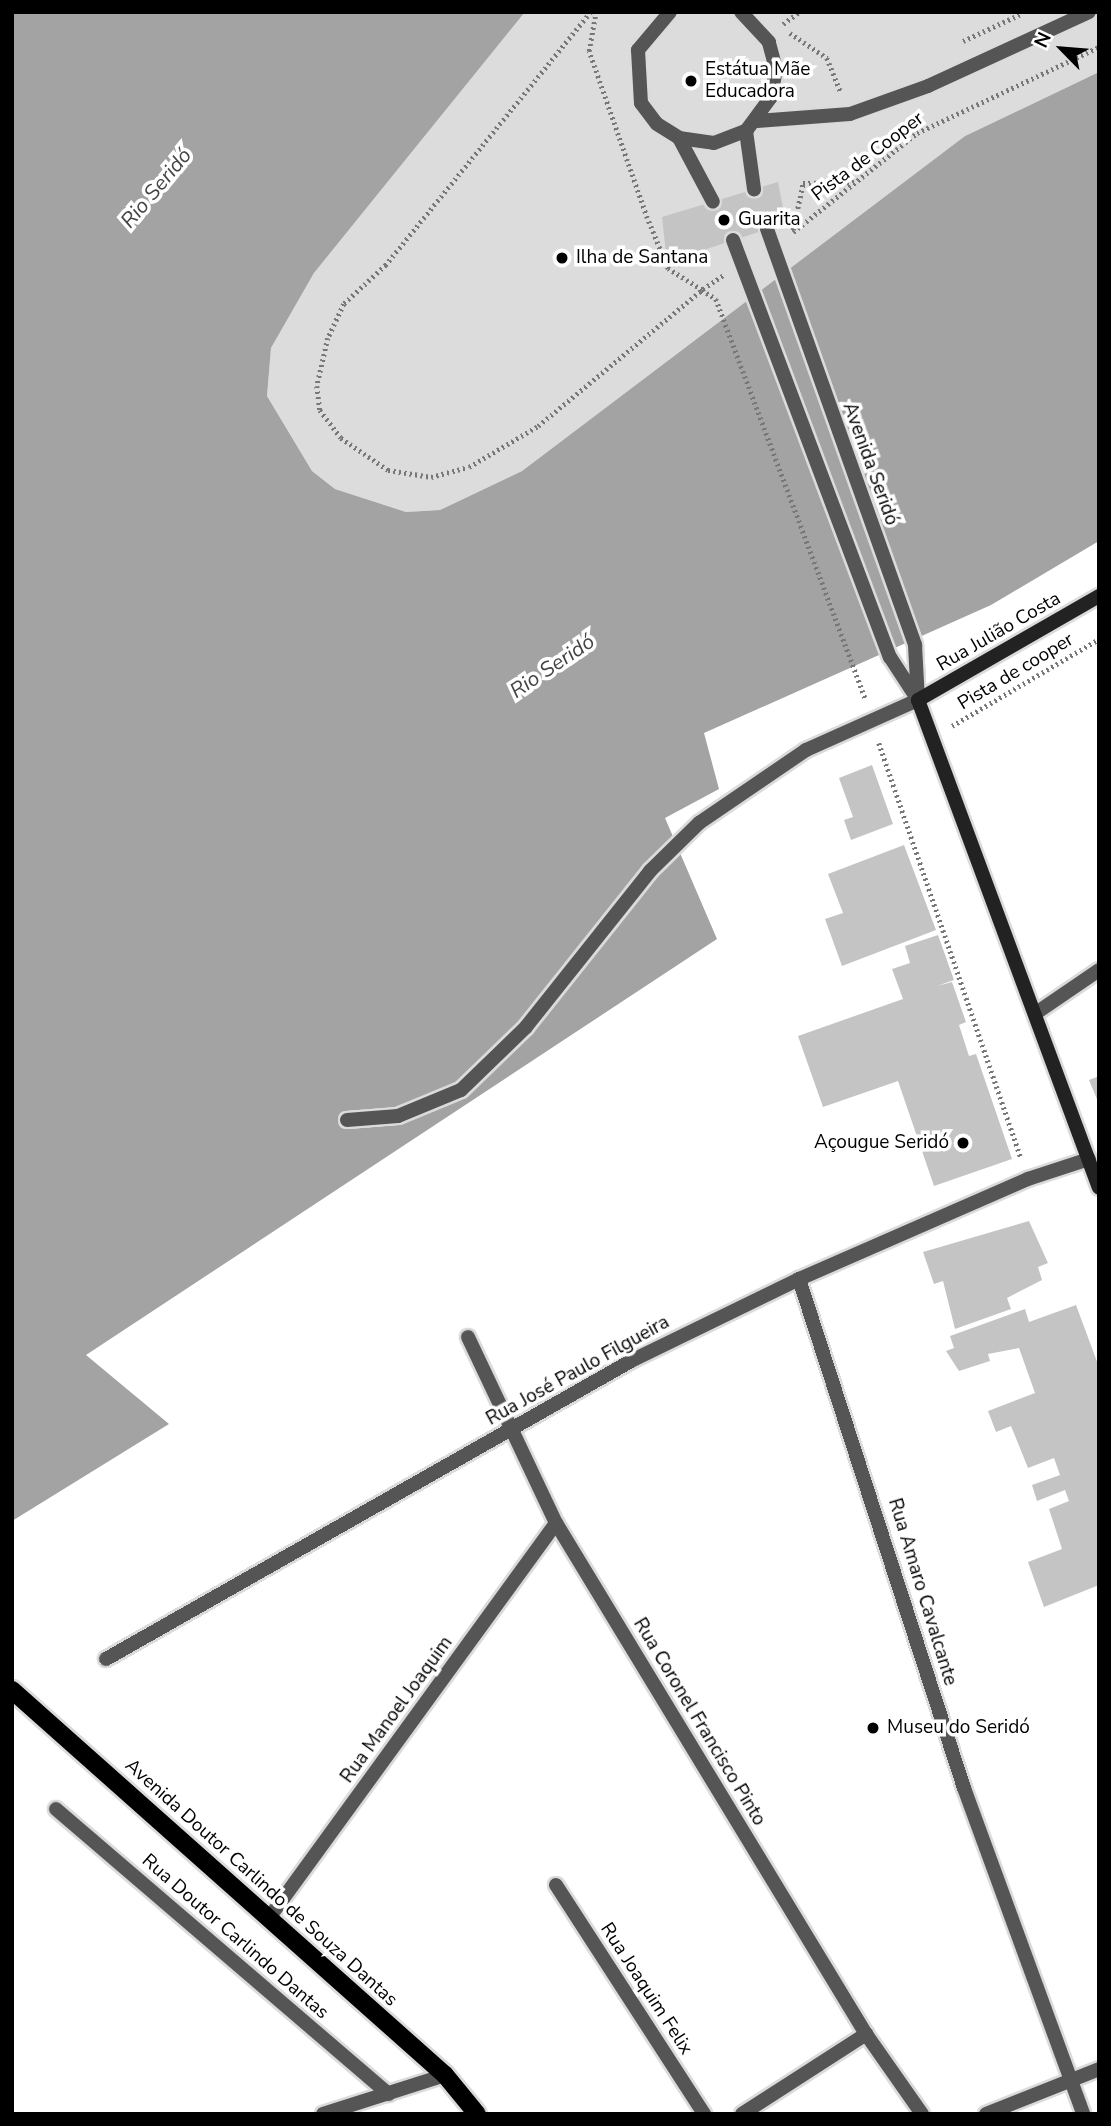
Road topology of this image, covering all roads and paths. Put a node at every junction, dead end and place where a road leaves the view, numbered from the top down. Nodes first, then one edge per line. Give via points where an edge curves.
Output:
1 (593, 12) edge
2 (670, 12) edge
3 (741, 12) edge
4 (799, 12) edge
5 (1025, 12) edge
6 (1088, 12) edge
7 (772, 19) dead end
8 (652, 20) edge
9 (780, 26) junction
10 (950, 47) dead end
11 (1099, 47) edge
12 (844, 101) dead end
13 (751, 126) junction
14 (679, 138) junction
15 (855, 183) junction
16 (754, 190) dead end
17 (713, 202) dead end
18 (792, 232) junction
19 (768, 236) joint
20 (733, 240) dead end
21 (744, 261) junction
22 (702, 290) junction
23 (1099, 596) edge
24 (1099, 639) edge
25 (918, 701) junction
26 (872, 721) junction
27 (947, 729) dead end
28 (1099, 971) edge
29 (1036, 1013) junction
30 (346, 1120) dead end
31 (1088, 1159) junction
32 (1028, 1179) junction
33 (1099, 1188) edge
34 (799, 1279) junction
35 (468, 1337) dead end
36 (514, 1428) junction
37 (556, 1523) junction
38 (106, 1659) dead end
39 (12, 1690) edge
40 (56, 1809) dead end
41 (556, 1885) dead end
42 (269, 1918) junction
43 (866, 2034) junction
44 (1099, 2069) edge
45 (445, 2075) junction
46 (1073, 2078) junction
47 (389, 2094) junction
48 (323, 2114) edge
49 (477, 2114) edge
50 (705, 2114) edge
51 (742, 2114) edge
52 (922, 2114) edge
53 (986, 2114) edge
54 (1083, 2114) edge

1 - 22 path via 589,51 647,218 667,269
1 - 22 path via 386,265 344,304 317,386 320,410 341,438 388,470 430,477 468,467 538,426
2 - 8 street
3 - 13 street via 769,42 776,69 771,97
4 - 9 path
5 - 10 path
6 - 13 street via 928,86 850,114
7 - 9 path
8 - 14 street via 638,50 641,103 657,124
9 - 12 path via 827,58
11 - 15 path, Pista de Cooper via 917,133
13 - 14 street via 713,143
13 - 16 street
14 - 17 street
15 - 18 path, Pista de Cooper
15 - 18 path via 803,183
18 - 19 path, Pista de Cooper
19 - 25 street, Avenida Seridó via 915,645
20 - 21 street, Avenida Seridó
21 - 22 path
21 - 25 street, Avenida Seridó via 890,657
22 - 26 path via 716,299
23 - 25 main road, Rua Julião Costa
24 - 27 path, Pista de cooper
25 - 26 street
25 - 29 main road, Avenida Seridó
26 - 30 street via 806,750 671,848 526,1027 461,1090 398,1116
26 - 32 path
28 - 29 street
29 - 31 main road, Avenida Seridó
31 - 32 street, Rua José Paulo Filgueira
31 - 33 main road, Avenida Seridó
32 - 34 street, Rua José Paulo Filgueira
34 - 36 street, Rua José Paulo Filgueira
34 - 46 street, Rua Amaro Cavalcante via 964,1788
35 - 36 street, Rua Coronel Francisco Pinto
36 - 37 street, Rua Coronel Francisco Pinto
36 - 38 street, Rua José Paulo Filgueira
37 - 42 street, Rua Manoel Joaquim
37 - 43 street, Rua Coronel Francisco Pinto
39 - 42 main road, Avenida Doutor Carlindo de Souza Dantas
40 - 47 street, Rua Doutor Carlindo Dantas
41 - 50 street, Rua Joaquim Felix
42 - 45 main road, Avenida Doutor Carlindo de Souza Dantas
43 - 51 street
43 - 52 street, Rua Coronel Francisco Pinto
44 - 46 street
45 - 47 street
45 - 49 main road, Avenida Doutor Carlindo de Souza Dantas
46 - 53 street
46 - 54 street, Rua Amaro Cavalcante
47 - 48 street

